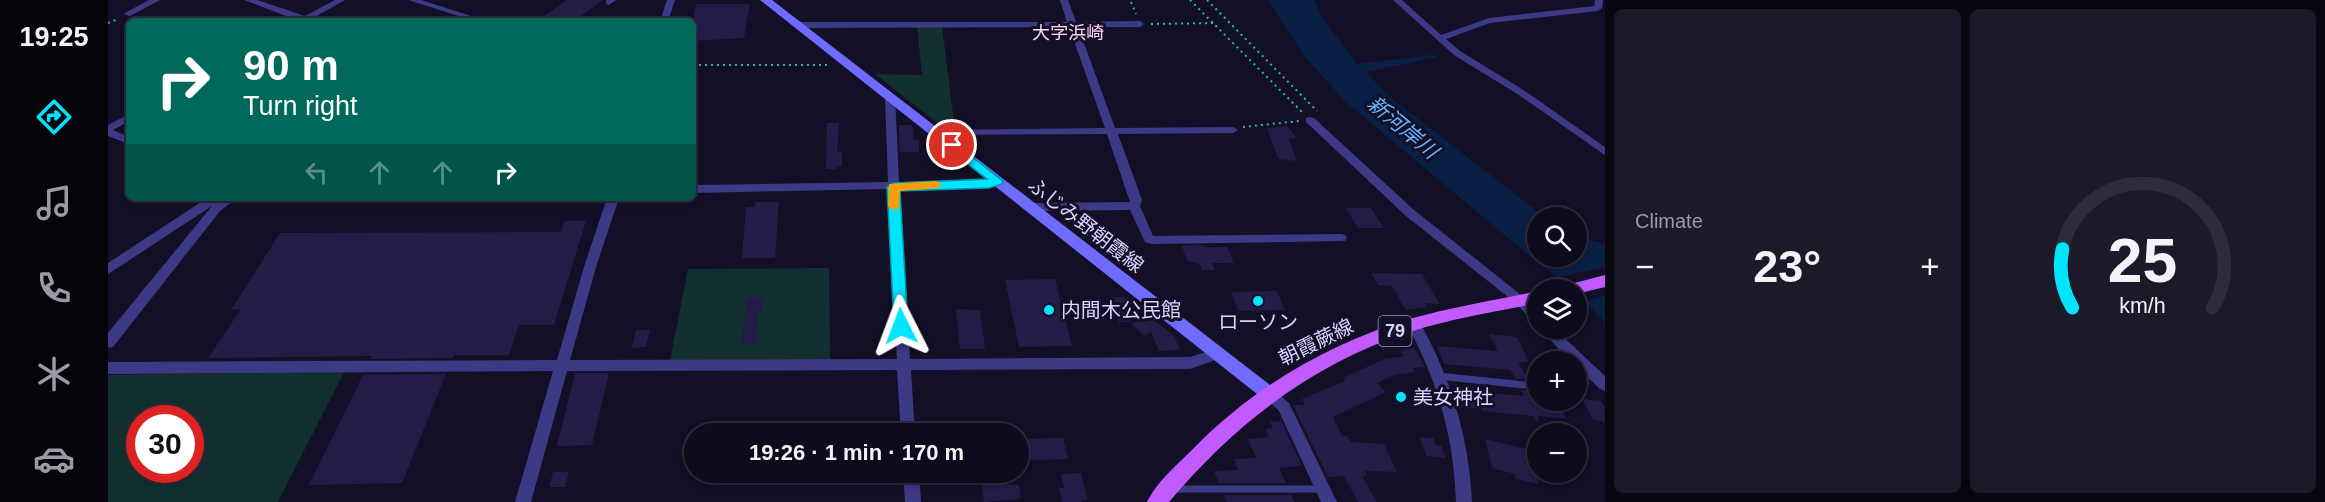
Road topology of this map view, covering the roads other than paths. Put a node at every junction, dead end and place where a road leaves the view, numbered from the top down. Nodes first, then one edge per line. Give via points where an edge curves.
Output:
1 (156, 0) edge
2 (248, 0) edge
3 (341, 0) edge
4 (412, 0) edge
5 (671, 0) edge
6 (765, 0) edge
7 (1064, 0) edge
8 (1397, 0) edge
9 (1599, 0) edge
10 (127, 14) dead end
11 (301, 18) edge
12 (310, 18) edge
13 (473, 18) edge
14 (665, 18) edge
15 (1073, 24) junction
16 (1140, 24) road end
17 (799, 25) junction
18 (1440, 38) junction
19 (890, 97) junction
20 (126, 119) edge
21 (1310, 120) road end
22 (108, 130) edge
23 (1233, 130) road end
24 (1112, 132) junction
25 (936, 133) junction
26 (126, 139) edge
27 (1605, 152) edge
28 (997, 181) junction
29 (893, 187) junction
30 (696, 189) edge
31 (210, 201) edge
32 (226, 201) edge
33 (612, 201) edge
34 (1134, 206) junction
35 (1031, 207) junction
36 (1341, 238) dead end
37 (108, 269) edge
38 (1605, 281) edge
39 (1587, 286) edge
40 (1527, 296) edge
41 (1527, 299) edge
42 (1414, 325) junction
43 (1557, 339) edge
44 (108, 344) edge
45 (1220, 353) junction
46 (903, 364) junction
47 (561, 367) junction
48 (108, 368) edge
49 (1438, 376) junction
50 (1524, 385) dead end
51 (1605, 385) edge
52 (1268, 393) junction
53 (907, 423) edge
54 (912, 483) edge
55 (1162, 496) edge
56 (1326, 496) edge
57 (523, 502) edge
58 (913, 502) edge
59 (1464, 502) edge

1 - 10 street
2 - 11 street
3 - 12 street
4 - 13 street
5 - 14 street
6 - 17 main road, ふじみ野朝霞線
7 - 15 street
8 - 18 street
9 - 18 street via 1598,8 1489,21
15 - 16 street
15 - 17 street
15 - 24 street
17 - 19 main road, ふじみ野朝霞線
18 - 27 street
19 - 25 main road, ふじみ野朝霞線
19 - 29 street
20 - 22 street
21 - 40 street via 1410,213
22 - 26 street
23 - 24 street
24 - 25 street
24 - 34 street via 1136,200
25 - 28 main road, ふじみ野朝霞線
28 - 29 street
28 - 35 main road, ふじみ野朝霞線
29 - 30 street
29 - 46 street
31 - 37 street
32 - 44 street via 216,208
33 - 47 street
34 - 35 street
34 - 36 street via 1152,240
35 - 45 main road, ふじみ野朝霞線
38 - 39 main road
41 - 42 main road, 朝霞蕨線 / 79
42 - 49 street
42 - 52 main road, 朝霞蕨線 / 79 via 1349,348
43 - 51 street
45 - 46 street via 1190,363
45 - 52 main road, ふじみ野朝霞線
46 - 47 street
46 - 53 street
47 - 48 street
47 - 57 street
49 - 50 lane
49 - 59 street via 1458,441
52 - 55 main road, 朝霞蕨線 / 79 via 1224,428
52 - 56 street via 1284,407
54 - 58 street
55 - 56 lane

